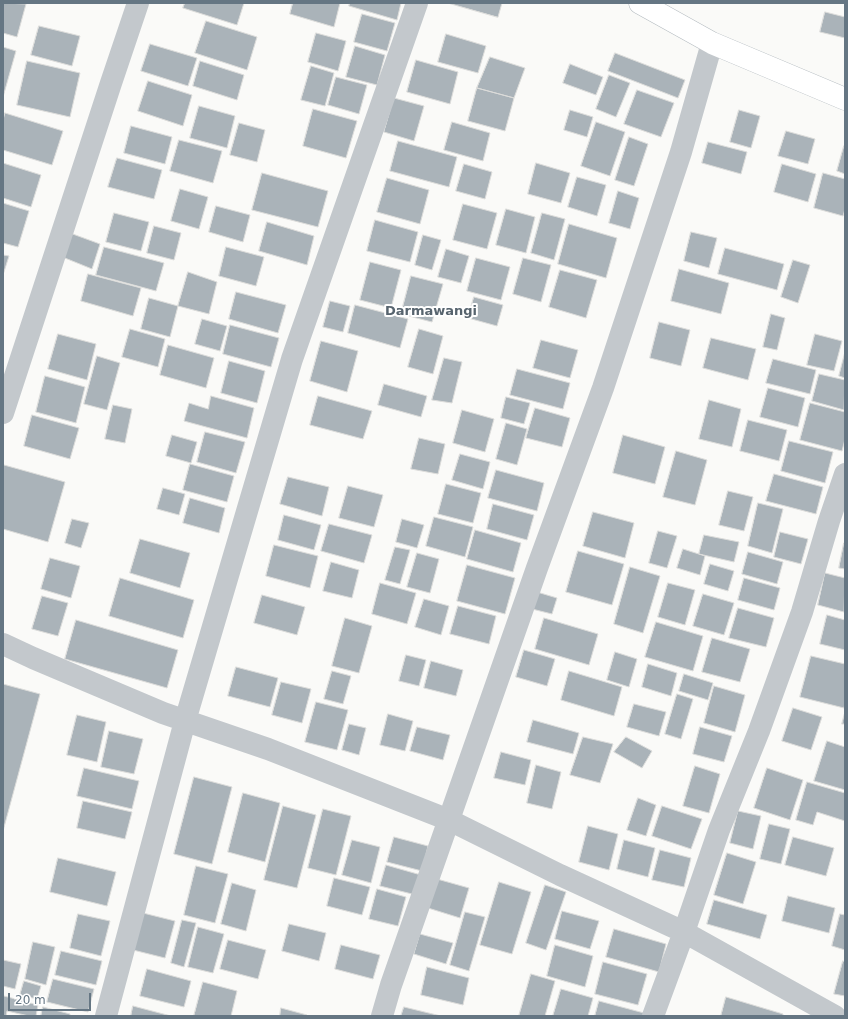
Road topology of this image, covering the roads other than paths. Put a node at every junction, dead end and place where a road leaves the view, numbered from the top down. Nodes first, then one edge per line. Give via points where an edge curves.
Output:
1 (138, 3) edge
2 (417, 3) edge
3 (640, 3) edge
4 (712, 43) junction
5 (845, 99) edge
6 (3, 412) edge
7 (845, 474) edge
8 (3, 644) edge
9 (185, 721) junction
10 (449, 820) junction
11 (684, 932) junction
12 (106, 1016) edge
13 (382, 1016) edge
14 (653, 1016) edge
15 (835, 1016) edge

1 - 6 street
2 - 9 street via 292,360
3 - 4 street
4 - 5 street
4 - 10 street via 681,152 603,388
7 - 11 street via 802,612 759,731 719,830
8 - 9 street
9 - 10 street via 268,748
9 - 12 street
10 - 11 street via 560,876
10 - 13 street
11 - 14 street
11 - 15 street

